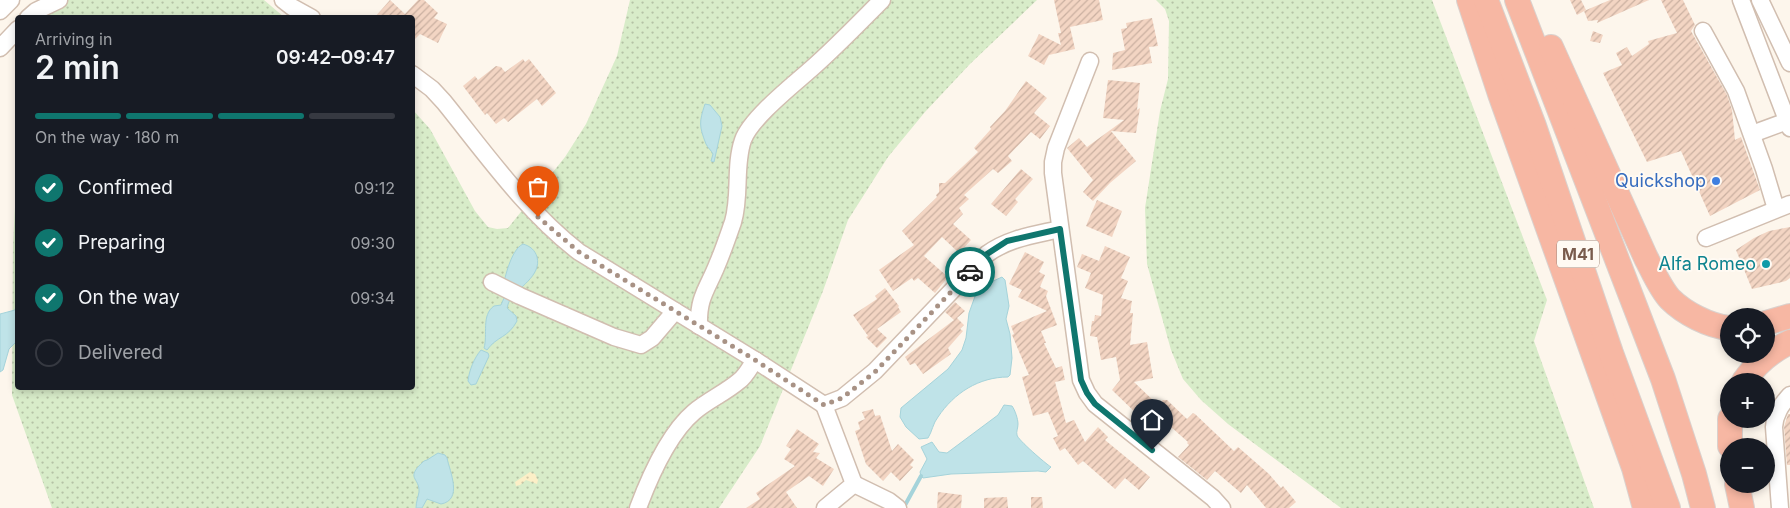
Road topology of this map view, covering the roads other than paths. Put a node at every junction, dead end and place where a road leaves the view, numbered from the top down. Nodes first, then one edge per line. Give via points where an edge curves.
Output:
1 (11, 0) edge
2 (59, 0) edge
3 (283, 0) edge
4 (882, 0) edge
5 (1469, 0) edge
6 (1486, 0) edge
7 (1517, 0) edge
8 (1530, 0) edge
9 (1741, 0) edge
10 (1760, 0) edge
11 (0, 11) edge
12 (31, 15) edge
13 (307, 15) edge
14 (15, 31) edge
15 (1703, 31) dead end
16 (0, 48) edge
17 (1090, 61) dead end
18 (1790, 63) edge
19 (415, 76) edge
20 (1789, 123) edge
21 (1752, 134) junction
22 (1783, 206) edge
23 (1060, 229) junction
24 (1706, 238) dead end
25 (496, 284) dead end
26 (675, 311) junction
27 (1790, 316) edge
28 (1775, 320) edge
29 (1720, 325) edge
30 (699, 326) junction
31 (1790, 342) edge
32 (755, 360) junction
33 (1750, 373) edge
34 (1790, 395) edge
35 (824, 405) junction
36 (854, 484) junction
37 (1739, 493) edge
38 (1218, 503) edge
39 (897, 507) edge
40 (638, 508) edge
41 (825, 508) edge
42 (1645, 508) edge
43 (1668, 508) edge
44 (1703, 508) edge
45 (1742, 508) edge
46 (1780, 508) edge

1 - 11 street
2 - 12 street
3 - 13 street
4 - 30 street via 748,130 741,150 733,222 701,300
5 - 42 highway via 1634,468
6 - 43 highway, M41 via 1534,126
7 - 44 highway, M41 via 1663,379
8 - 29 highway via 1656,276 1669,298 1685,310
9 - 20 street
10 - 18 street
14 - 16 street
15 - 21 street via 1736,91
17 - 23 street via 1053,162
19 - 26 street via 444,102 550,229 579,252
20 - 21 street
21 - 22 street
22 - 24 street
23 - 35 street via 1007,241 987,254 875,372 842,398
23 - 38 street via 1081,380 1087,393 1105,414
25 - 26 street via 614,337 641,345 652,338
26 - 30 street
27 - 28 highway
30 - 32 street
31 - 33 highway via 1760,361
32 - 35 street
32 - 40 street via 740,381 683,423 672,437
34 - 46 street via 1774,418
35 - 36 street
36 - 39 street
36 - 41 street
37 - 45 highway

